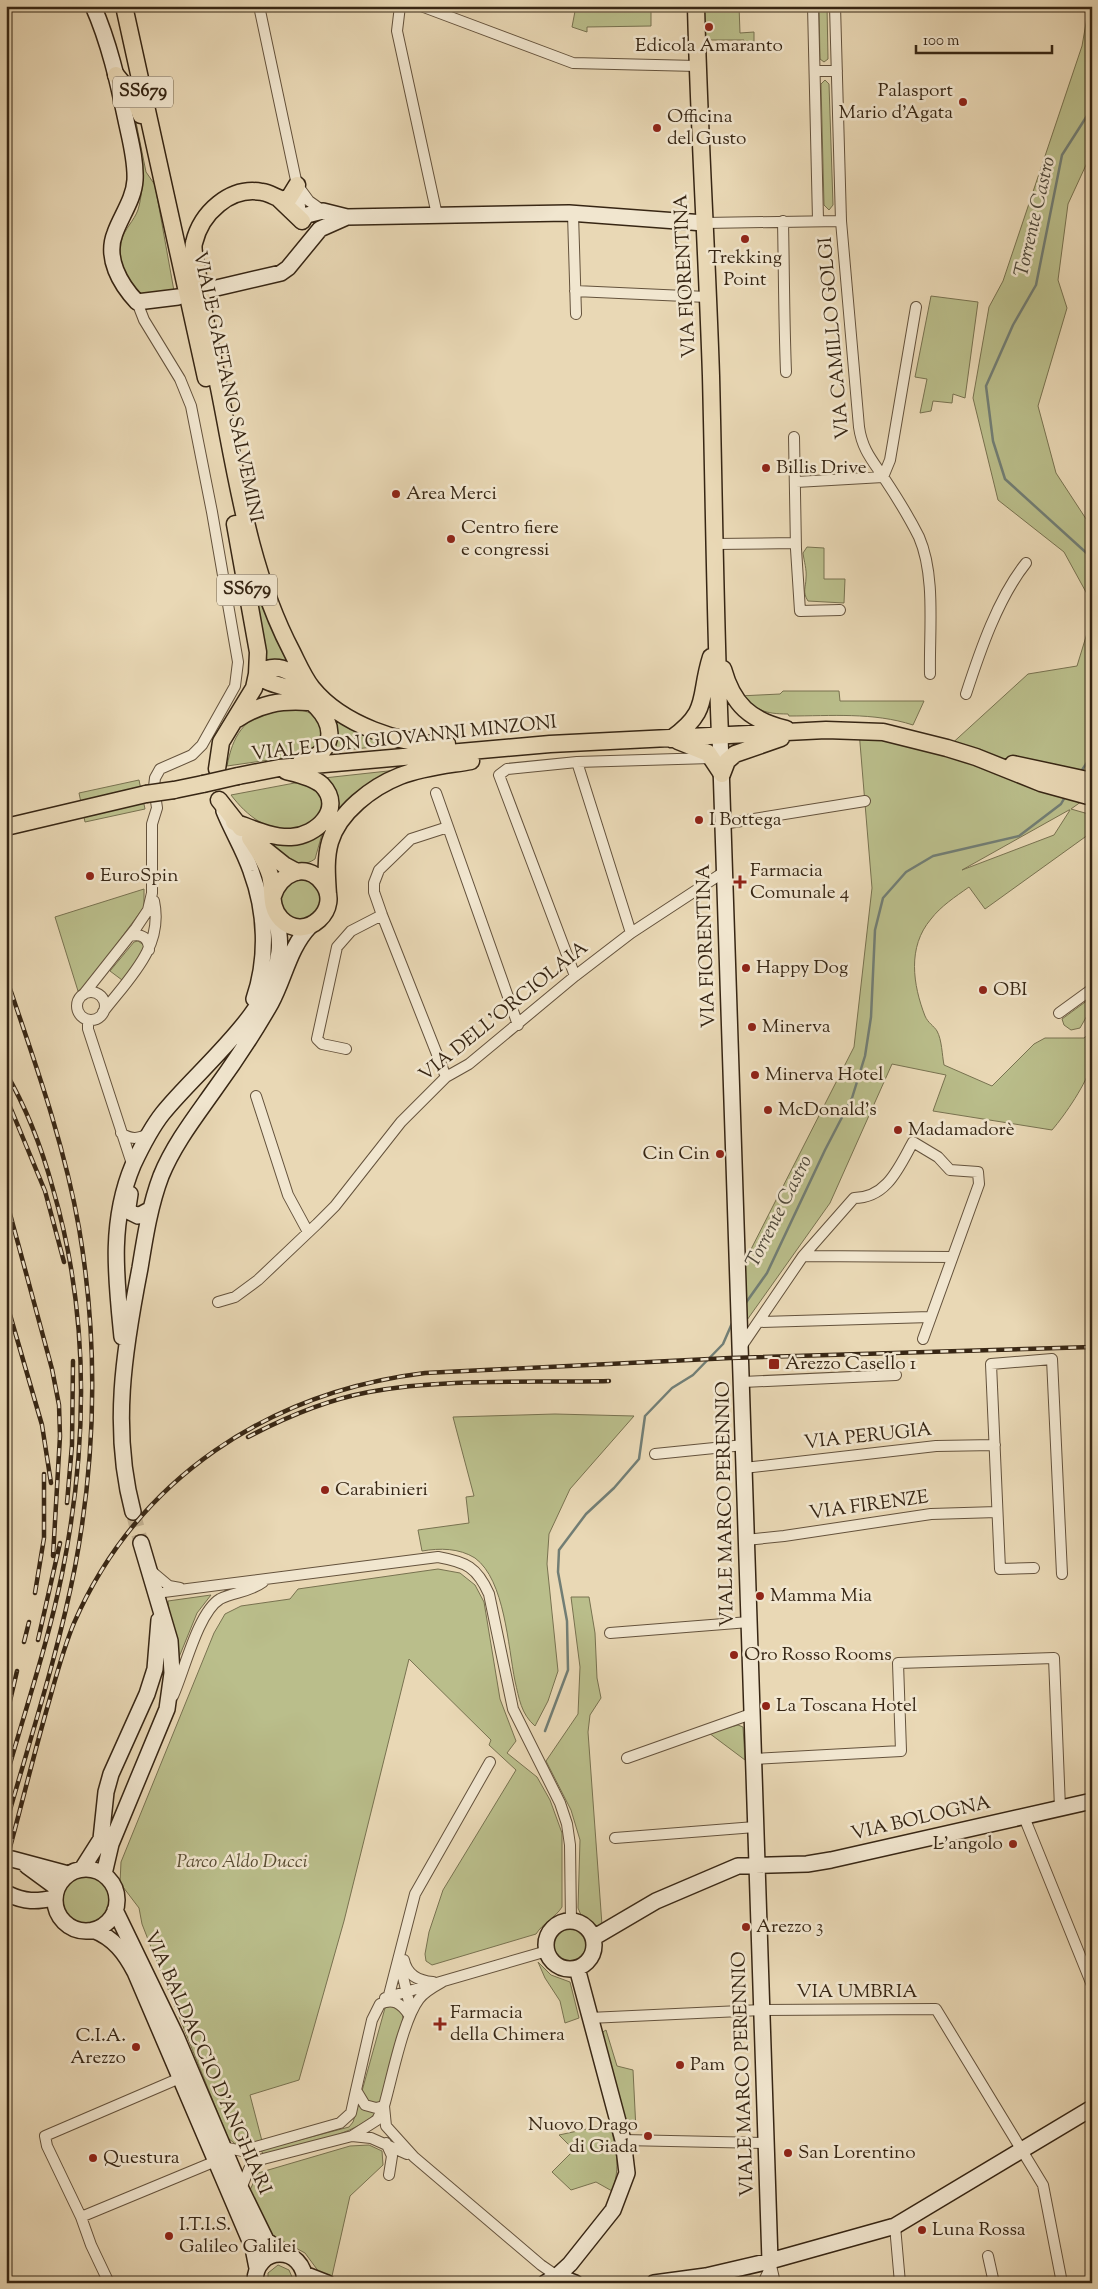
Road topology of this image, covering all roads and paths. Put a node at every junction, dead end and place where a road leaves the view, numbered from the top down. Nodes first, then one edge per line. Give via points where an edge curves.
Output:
1 (93, 6) edge
2 (124, 6) edge
3 (260, 6) edge
4 (400, 6) edge
5 (421, 6) edge
6 (696, 6) edge
7 (812, 6) edge
8 (835, 6) edge
9 (698, 66) junction
10 (814, 71) junction
11 (837, 71) junction
12 (116, 74) junction
13 (162, 178) junction
14 (297, 185) junction
15 (278, 198) junction
16 (437, 214) junction
17 (573, 214) junction
18 (327, 217) junction
19 (818, 220) junction
20 (302, 221) junction
21 (783, 221) junction
22 (841, 221) junction
23 (704, 223) junction
24 (298, 256) junction
25 (208, 290) dead end
26 (575, 291) junction
27 (182, 292) junction
28 (707, 297) junction
29 (137, 302) junction
30 (916, 307) dead end
31 (576, 314) dead end
32 (786, 372) dead end
33 (227, 426) junction
34 (794, 437) dead end
35 (883, 477) junction
36 (796, 482) junction
37 (714, 544) junction
38 (796, 544) junction
39 (1026, 563) dead end
40 (840, 610) dead end
41 (716, 642) junction
42 (257, 674) junction
43 (930, 674) dead end
44 (966, 694) dead end
45 (310, 695) junction
46 (235, 720) junction
47 (798, 732) junction
48 (720, 735) junction
49 (672, 739) junction
50 (496, 749) junction
51 (709, 758) junction
52 (577, 762) junction
53 (279, 768) junction
54 (216, 769) dead end
55 (722, 774) junction
56 (1043, 776) junction
57 (1092, 781) edge
58 (436, 793) dead end
59 (1092, 797) edge
60 (219, 800) joint
61 (865, 801) dead end
62 (329, 814) junction
63 (234, 822) junction
64 (723, 824) junction
65 (6, 827) edge
66 (448, 827) junction
67 (250, 838) junction
68 (298, 872) junction
69 (724, 872) junction
70 (152, 893) junction
71 (328, 895) junction
72 (273, 901) junction
73 (382, 915) junction
74 (310, 926) junction
75 (631, 933) junction
76 (130, 936) junction
77 (149, 951) junction
78 (575, 976) junction
79 (1092, 989) edge
80 (83, 995) junction
81 (103, 1012) junction
82 (1059, 1013) dead end
83 (88, 1020) junction
84 (518, 1025) junction
85 (240, 1030) junction
86 (346, 1049) dead end
87 (446, 1077) junction
88 (256, 1096) dead end
89 (162, 1114) junction
90 (186, 1130) junction
91 (121, 1133) junction
92 (150, 1133) junction
93 (132, 1170) junction
94 (151, 1209) junction
95 (308, 1232) junction
96 (803, 1256) junction
97 (952, 1257) junction
98 (218, 1302) dead end
99 (930, 1317) junction
100 (758, 1322) junction
101 (923, 1339) dead end
102 (741, 1347) junction
103 (124, 1358) junction
104 (896, 1375) dead end
105 (743, 1382) junction
106 (744, 1445) junction
107 (995, 1445) junction
108 (654, 1454) dead end
109 (744, 1468) junction
110 (133, 1512) tunnel mouth
111 (997, 1512) junction
112 (746, 1540) junction
113 (141, 1543) tunnel mouth
114 (1034, 1568) dead end
115 (149, 1569) junction
116 (1062, 1574) dead end
117 (266, 1580) junction
118 (186, 1589) junction
119 (156, 1593) junction
120 (159, 1609) junction
121 (748, 1622) junction
122 (610, 1632) dead end
123 (167, 1709) junction
124 (751, 1714) junction
125 (127, 1737) junction
126 (627, 1758) dead end
127 (147, 1759) junction
128 (754, 1759) junction
129 (490, 1762) dead end
130 (1092, 1801) edge
131 (1060, 1808) junction
132 (1024, 1816) junction
133 (756, 1827) junction
134 (615, 1838) dead end
135 (757, 1865) junction
136 (75, 1871) junction
137 (104, 1874) junction
138 (56, 1893) junction
139 (8, 1894) dead end
140 (115, 1910) junction
141 (571, 1921) junction
142 (93, 1930) junction
143 (593, 1938) junction
144 (547, 1951) junction
145 (400, 1955) junction
146 (577, 1968) junction
147 (440, 1982) junction
148 (1092, 1985) edge
149 (406, 1990) junction
150 (389, 1995) junction
151 (380, 2004) junction
152 (762, 2010) junction
153 (409, 2015) junction
154 (590, 2018) junction
155 (180, 2078) junction
156 (356, 2090) junction
157 (384, 2106) junction
158 (1092, 2108) edge
159 (352, 2136) junction
160 (623, 2140) junction
161 (386, 2143) junction
162 (766, 2143) junction
163 (223, 2147) junction
164 (1022, 2151) junction
165 (414, 2157) junction
166 (216, 2161) junction
167 (389, 2175) dead end
168 (241, 2189) junction
169 (81, 2217) junction
170 (895, 2226) junction
171 (283, 2254) junction
172 (988, 2256) dead end
173 (771, 2264) junction
174 (256, 2275) edge
175 (305, 2278) edge
176 (550, 2279) edge
177 (109, 2283) edge
178 (327, 2283) edge
179 (575, 2283) edge
180 (654, 2283) edge
181 (763, 2283) edge
182 (775, 2283) edge
183 (900, 2283) edge
184 (994, 2283) edge
185 (1062, 2283) edge

1 - 12 main road
2 - 13 main road, VIALE GAETANO SALVEMINI / SS679
3 - 14 street
4 - 16 street via 397,31
5 - 9 street via 573,63
6 - 9 main road, VIA FIORENTINA
7 - 10 street, VIA CAMILLO GOLGI
8 - 11 street, VIA CAMILLO GOLGI
9 - 23 main road, VIA FIORENTINA
10 - 11 street
10 - 19 street, VIA CAMILLO GOLGI
11 - 22 street, VIA CAMILLO GOLGI
12 - 13 main road via 134,97 149,150
12 - 29 main road via 135,180 128,206 114,234 112,252 118,277
13 - 27 main road, VIALE GAETANO SALVEMINI / SS679
14 - 15 main road via 289,198
14 - 18 street
14 - 20 street
15 - 20 main road
15 - 33 main road via 263,192 244,192 223,199 204,218 193,244
16 - 17 main road
16 - 18 main road
17 - 23 main road
17 - 26 street
18 - 20 main road via 310,224
18 - 24 main road
19 - 21 street
19 - 22 street
20 - 24 main road
21 - 23 street
21 - 32 street
22 - 35 street, VIA CAMILLO GOLGI via 861,444
23 - 28 main road, VIA FIORENTINA
24 - 25 main road via 281,272
26 - 28 street
26 - 31 street
27 - 29 main road
27 - 33 main road
27 - 42 main road, VIALE GAETANO SALVEMINI / SS679 via 232,506 258,652
28 - 37 main road, VIA FIORENTINA
29 - 70 street via 144,320 180,379 191,406 238,662 235,686 202,745 192,756 160,769 155,778 157,808 152,824
30 - 35 street via 892,450
33 - 45 main road via 248,536 260,579
34 - 36 street
35 - 36 street
35 - 43 street, VIA CAMILLO GOLGI via 915,531 925,558 929,578
36 - 38 street
37 - 38 street
37 - 41 main road, VIA FIORENTINA
38 - 40 street via 800,611
39 - 44 street via 1013,579 983,641
41 - 47 main road via 725,675 738,703 748,714 770,725
41 - 48 main road, VIA FIORENTINA
41 - 49 main road via 700,709 695,719
42 - 45 main road via 271,684
42 - 46 main road, VIALE GAETANO SALVEMINI / SS679 via 254,688
45 - 46 main road via 253,709
45 - 50 main road via 373,732 416,743 471,743
45 - 53 main road via 327,721 329,738 326,746 314,758
46 - 54 main road, VIALE GAETANO SALVEMINI / SS679 via 221,742
47 - 48 main road, VIALE DON GIOVANNI MINZONI
47 - 55 main road via 735,754 727,761
47 - 56 main road via 884,732
48 - 49 main road, VIALE DON GIOVANNI MINZONI
48 - 55 main road, VIA FIORENTINA
49 - 50 main road, VIALE DON GIOVANNI MINZONI
49 - 51 main road via 699,748
50 - 53 main road, VIALE DON GIOVANNI MINZONI
50 - 71 main road via 472,761 400,776 363,798 338,824 330,843 326,869
51 - 52 street
51 - 55 main road
52 - 75 street
52 - 78 street via 507,769 499,775
53 - 62 main road via 322,786 328,794
53 - 65 main road, VIALE DON GIOVANNI MINZONI, bridge via 119,800
55 - 64 main road, VIA FIORENTINA
56 - 57 main road
56 - 59 main road
58 - 66 street
60 - 63 main road
60 - 85 main road via 251,870 262,917 264,948 260,977 253,1004
61 - 64 street
62 - 63 main road via 313,832 289,837
62 - 68 main road via 318,860 312,868
63 - 67 main road
64 - 69 main road, VIA FIORENTINA
66 - 73 street via 411,839 379,870 374,892
66 - 84 street
67 - 68 main road
67 - 72 main road via 266,862
68 - 71 main road via 316,876 326,887
68 - 72 main road via 280,880
69 - 75 street, VIA DELL'ORCIOLAIA
69 - 102 main road, VIA FIORENTINA
70 - 76 street via 148,910
70 - 77 street via 154,939
71 - 74 main road via 325,913
72 - 74 main road via 279,918 290,926
72 - 85 main road via 280,939 276,967 257,1007
73 - 86 street via 351,931 337,947 317,1039 322,1044
73 - 87 street
74 - 90 main road via 298,940 271,1002
75 - 78 street, VIA DELL'ORCIOLAIA
76 - 77 street via 145,937
76 - 80 street
77 - 81 street
78 - 84 street, VIA DELL'ORCIOLAIA
79 - 82 street
80 - 81 street via 92,992 100,996 104,1003
80 - 83 street via 77,1009
81 - 83 street
83 - 91 street via 88,1029
84 - 87 street, VIA DELL'ORCIOLAIA via 469,1064
85 - 89 main road
87 - 95 street, VIA DELL'ORCIOLAIA via 401,1122 335,1206
88 - 95 street via 288,1196
89 - 90 main road via 180,1112 186,1119
89 - 92 main road
90 - 94 main road via 161,1176
91 - 92 street via 134,1138
91 - 93 street
92 - 93 main road
93 - 94 main road via 134,1181 128,1201 130,1212 138,1216
93 - 103 main road via 115,1238
94 - 103 main road
95 - 98 street, VIA DELL'ORCIOLAIA via 258,1280 234,1297
96 - 97 street
96 - 97 street via 854,1198 865,1198 890,1182 913,1142 938,1157 950,1170 978,1172 980,1184
96 - 100 street
97 - 99 street
99 - 100 street
99 - 101 street
100 - 102 street
102 - 105 main road, VIALE MARCO PERENNIO
103 - 110 main road via 121,1446
104 - 105 street
105 - 106 main road, VIALE MARCO PERENNIO
106 - 108 street
106 - 109 main road, VIALE MARCO PERENNIO
107 - 109 street, VIA PERUGIA via 936,1446
107 - 111 street
107 - 116 street via 990,1364 1052,1359
109 - 112 main road, VIALE MARCO PERENNIO
111 - 112 street, VIA FIRENZE via 931,1514
111 - 114 street via 1000,1569
112 - 121 main road, VIALE MARCO PERENNIO
113 - 115 main road
115 - 118 street via 169,1586
115 - 119 main road
117 - 118 street
117 - 123 street via 256,1588 220,1599 210,1608
117 - 141 street via 438,1557 472,1567 489,1594 513,1709 560,1803 567,1824
118 - 119 street
119 - 120 main road
120 - 123 main road via 170,1641 172,1662
120 - 125 main road via 155,1669
121 - 122 street
121 - 124 main road, VIALE MARCO PERENNIO
123 - 127 main road
124 - 126 street
124 - 128 main road, VIALE MARCO PERENNIO
125 - 127 main road via 146,1747
125 - 136 main road via 108,1784 101,1839 93,1855
127 - 137 main road via 112,1844
128 - 131 street via 901,1751 898,1663 1054,1658
128 - 133 main road, VIALE MARCO PERENNIO
129 - 145 street via 415,1894
130 - 131 main road, VIA BOLOGNA
131 - 132 main road, VIA BOLOGNA
132 - 135 main road, VIA BOLOGNA via 831,1860
132 - 148 street
133 - 134 street
133 - 135 main road, VIALE MARCO PERENNIO
135 - 143 main road, VIA BOLOGNA via 738,1866 656,1901
135 - 152 main road, VIALE MARCO PERENNIO
136 - 137 main road via 90,1869
136 - 138 main road
136 - 138 main road via 12,1859 27,1866
137 - 140 main road via 116,1891
138 - 139 main road via 38,1902 23,1901
138 - 142 main road via 59,1916 68,1926
140 - 142 main road via 107,1923
140 - 163 main road, VIA BALDACCIO D'ANGHIARI via 176,2036
141 - 143 main road via 584,1926
141 - 144 main road via 552,1930 548,1936
142 - 155 main road, VIA BALDACCIO D'ANGHIARI via 112,1940 126,1956
143 - 146 main road via 590,1960
144 - 146 main road via 562,1968
144 - 147 street
145 - 147 street via 414,1977
145 - 149 street
145 - 150 street
146 - 154 main road
147 - 149 street
147 - 153 street via 420,1998
149 - 150 street
149 - 153 street
150 - 151 street
151 - 153 street via 388,2000 400,2003
151 - 156 street via 372,2020
152 - 154 street
152 - 162 main road, VIALE MARCO PERENNIO
152 - 164 street, VIA UMBRIA via 936,2009
153 - 157 street
154 - 160 main road
155 - 166 main road, VIA BALDACCIO D'ANGHIARI
155 - 169 street via 45,2136
156 - 157 street via 365,2105
156 - 163 street via 351,2113 340,2123 242,2150
157 - 159 street via 377,2120
157 - 165 street via 386,2126
158 - 164 main road
159 - 161 street
159 - 168 street via 263,2159 249,2169
160 - 162 street
160 - 176 main road via 626,2173 613,2210 570,2264
161 - 165 street
161 - 167 street via 392,2156
162 - 173 main road, VIALE MARCO PERENNIO
163 - 168 main road, VIA BALDACCIO D'ANGHIARI
164 - 170 main road
164 - 185 street via 1043,2185
165 - 176 street via 541,2265
166 - 169 street
166 - 174 main road, VIA BALDACCIO D'ANGHIARI via 253,2248
168 - 171 main road, VIA BALDACCIO D'ANGHIARI via 266,2240
169 - 177 street
170 - 173 main road
170 - 183 street
171 - 174 main road via 268,2257
171 - 175 main road, VIA BALDACCIO D'ANGHIARI via 297,2260
172 - 184 street
173 - 180 main road
173 - 181 street
173 - 182 street
175 - 178 main road
176 - 179 main road

